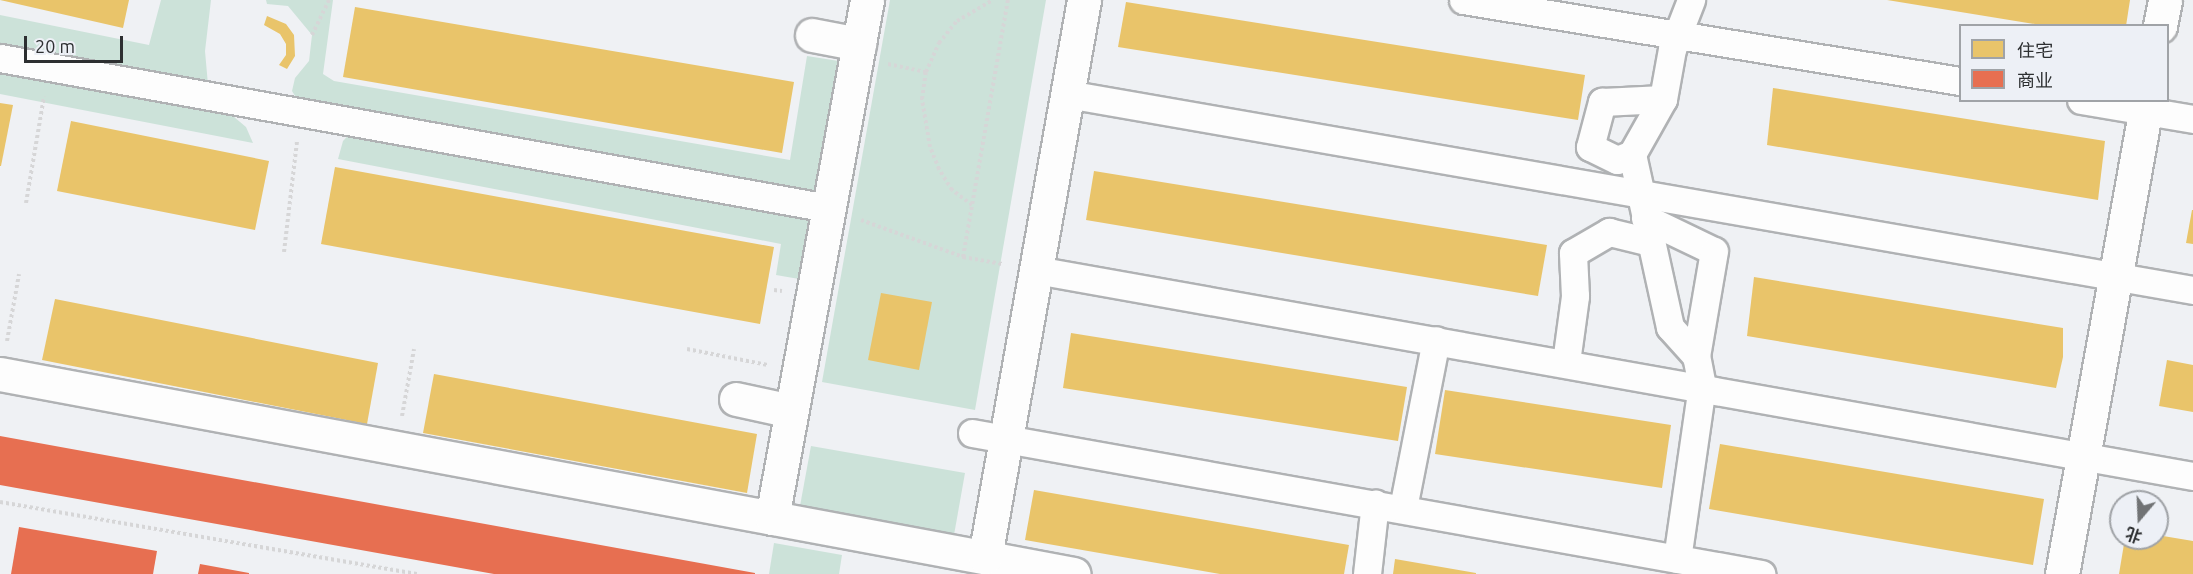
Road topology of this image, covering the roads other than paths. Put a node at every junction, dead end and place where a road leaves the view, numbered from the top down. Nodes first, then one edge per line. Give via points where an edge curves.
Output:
1 (867, 0) edge
2 (1084, 0) edge
3 (1462, 0) edge
4 (1691, 0) edge
5 (2165, 0) edge
6 (2160, 24) edge
7 (812, 35) dead end
8 (1677, 35) junction
9 (859, 44) junction
10 (0, 58) edge
11 (1959, 81) edge
12 (1067, 94) junction
13 (1663, 99) junction
14 (2103, 102) edge
15 (2146, 106) edge
16 (2193, 119) edge
17 (1632, 154) junction
18 (828, 208) junction
19 (1645, 218) junction
20 (1036, 270) junction
21 (2116, 277) junction
22 (2193, 290) edge
23 (1436, 340) junction
24 (1696, 356) junction
25 (1566, 362) junction
26 (1, 374) edge
27 (1702, 386) junction
28 (736, 399) dead end
29 (791, 411) junction
30 (972, 433) dead end
31 (1005, 441) junction
32 (2083, 457) junction
33 (2193, 476) edge
34 (1375, 503) junction
35 (1404, 508) junction
36 (772, 518) junction
37 (984, 557) junction
38 (1677, 559) junction
39 (1074, 574) edge
40 (1367, 574) edge
41 (1761, 574) edge
42 (2062, 574) edge

1 - 9 street
2 - 12 street
3 - 8 street
4 - 8 street
5 - 6 street
7 - 9 street
8 - 11 street
8 - 13 street
9 - 18 street
10 - 18 street
12 - 19 street
12 - 20 street
13 - 17 street
13 - 17 street via 1602,102 1590,147 1617,160
14 - 15 street
15 - 16 street
15 - 21 street
17 - 19 street
18 - 29 street
19 - 21 street
19 - 24 street via 1670,327
19 - 24 street via 1714,251
19 - 25 street via 1609,232 1573,253 1575,296
20 - 23 street
20 - 31 street
21 - 22 street
21 - 32 street
23 - 25 street
23 - 35 street
24 - 27 street
25 - 27 street
26 - 36 street
27 - 32 street
27 - 38 street
28 - 29 street
29 - 36 street
30 - 31 street
31 - 34 street
31 - 37 street
32 - 33 street
32 - 42 street
34 - 35 street
34 - 40 street
35 - 38 street
36 - 37 street
37 - 39 street
38 - 41 street

